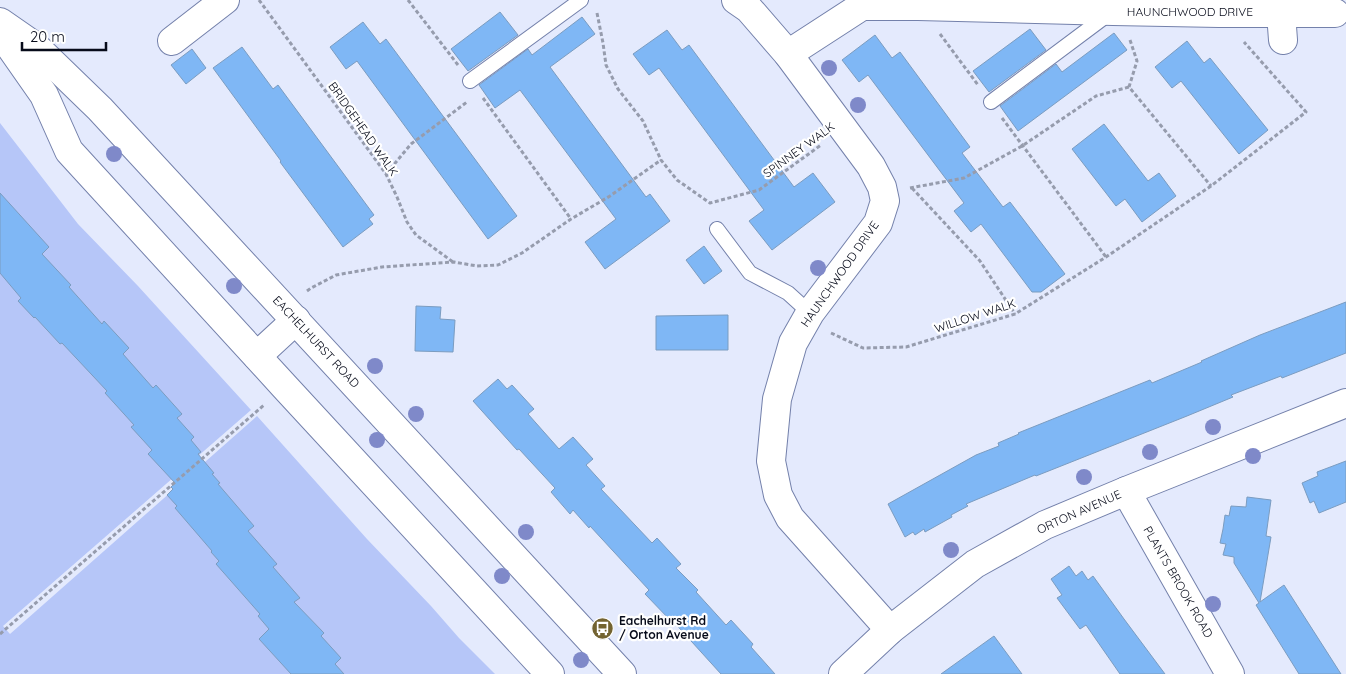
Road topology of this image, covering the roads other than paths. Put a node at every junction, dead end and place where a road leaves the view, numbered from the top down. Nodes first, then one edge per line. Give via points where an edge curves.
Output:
1 (225, 0) edge
2 (581, 0) edge
3 (736, 0) edge
4 (1113, 11) junction
5 (1282, 13) junction
6 (1336, 13) dead end
7 (0, 22) edge
8 (0, 32) edge
9 (1283, 40) dead end
10 (172, 41) dead end
11 (788, 54) junction
12 (470, 81) road end
13 (991, 102) road end
14 (717, 228) dead end
15 (810, 313) junction
16 (291, 315) junction
17 (257, 356) junction
18 (1346, 403) edge
19 (1126, 491) junction
20 (890, 630) junction
21 (550, 674) edge
22 (622, 674) edge
23 (843, 674) edge
24 (1230, 674) edge

1 - 10 street
2 - 12 lane
3 - 11 street, HAUNCHWOOD DRIVE via 749,9
4 - 5 street, HAUNCHWOOD DRIVE
4 - 11 street, HAUNCHWOOD DRIVE via 862,6
4 - 13 lane
5 - 6 street, HAUNCHWOOD DRIVE
5 - 9 street
7 - 16 street, EACHELHURST ROAD via 36,47 100,109
8 - 17 street via 44,95 69,151
11 - 15 street, HAUNCHWOOD DRIVE via 871,166 885,201 878,223
14 - 15 lane via 750,273 788,293
15 - 20 street, HAUNCHWOOD DRIVE via 793,343 777,399 771,461 778,495 790,518
16 - 17 street
16 - 22 street, EACHELHURST ROAD
17 - 21 street
18 - 19 street, ORTON AVENUE
19 - 20 street, ORTON AVENUE via 1045,525 975,564
19 - 24 street, PLANTS BROOK ROAD
20 - 23 street, ORTON AVENUE

